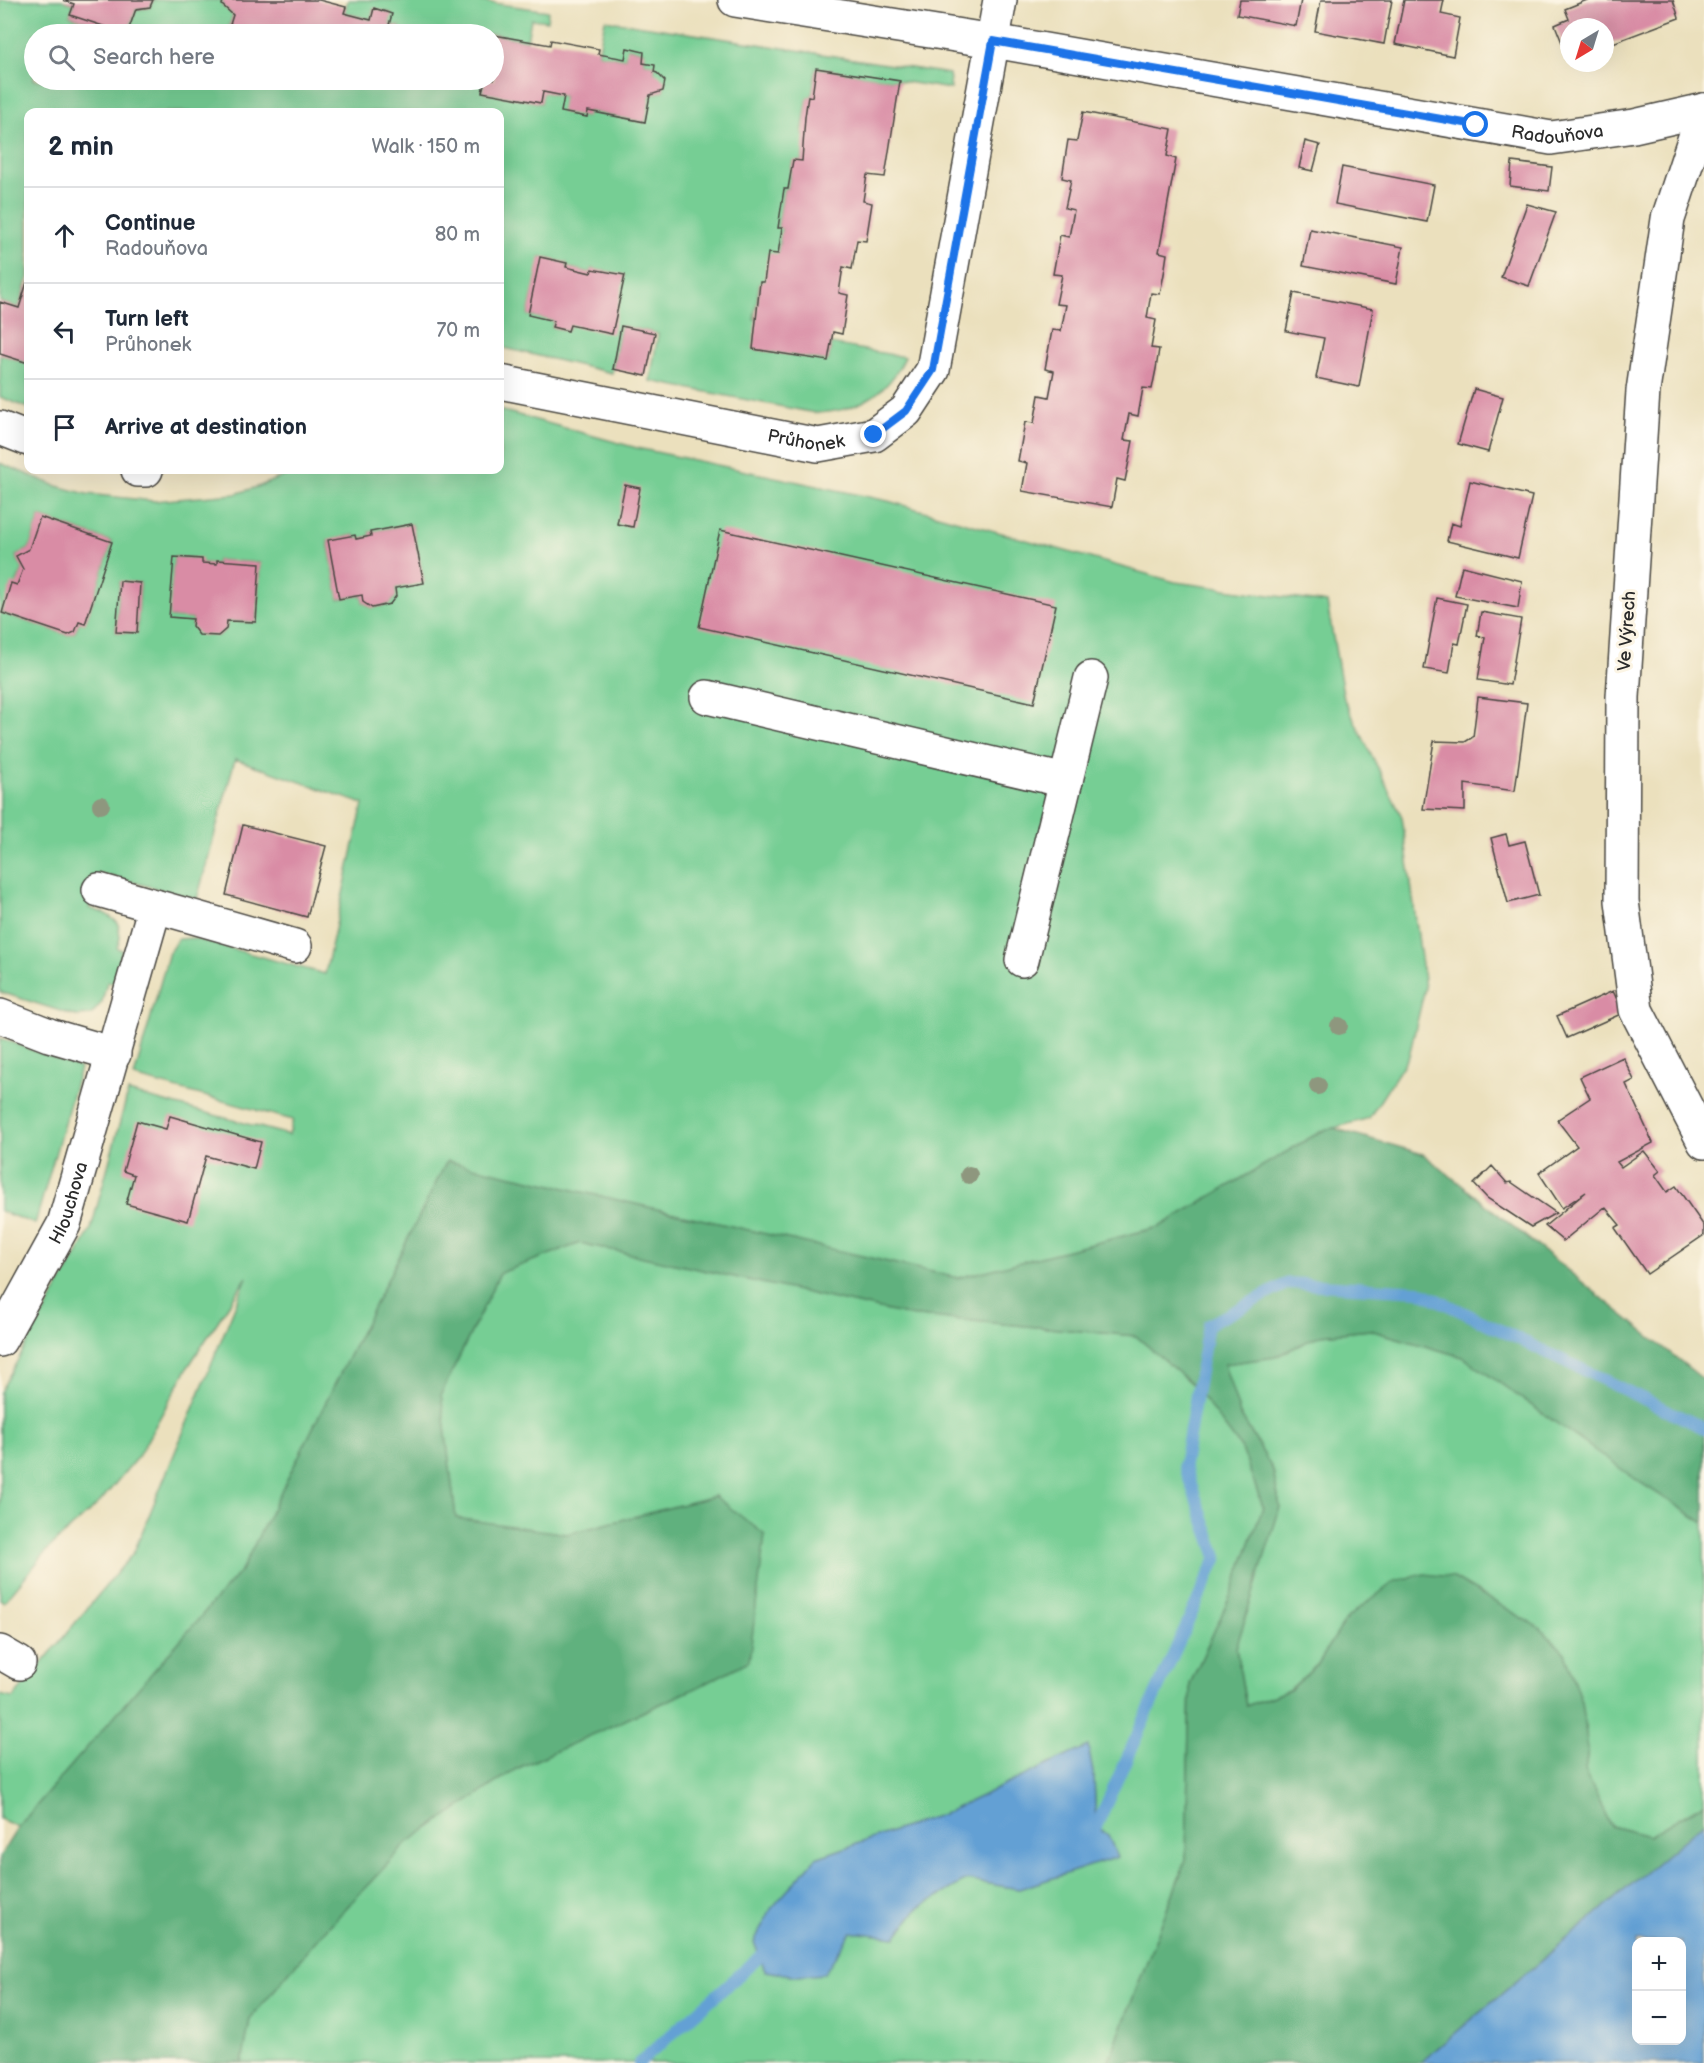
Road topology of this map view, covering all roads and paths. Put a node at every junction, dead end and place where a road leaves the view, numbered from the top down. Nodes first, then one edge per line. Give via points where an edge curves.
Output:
1 (735, 0) edge
2 (1000, 0) edge
3 (993, 41) junction
4 (1704, 110) edge
5 (504, 383) edge
6 (0, 428) edge
7 (24, 438) edge
8 (1091, 678) dead end
9 (707, 697) dead end
10 (1066, 781) junction
11 (99, 890) dead end
12 (155, 906) junction
13 (294, 946) dead end
14 (1022, 960) dead end
15 (0, 1016) edge
16 (114, 1054) junction
17 (1704, 1142) edge
18 (0, 1340) edge

1 - 3 street, Radouňova
2 - 3 street, Průhonek
3 - 4 street, Radouňova via 1551,138 1634,126
3 - 5 street, Průhonek via 933,370 906,411 874,435 818,445
4 - 17 street, Ve Výrech via 1668,219 1643,391 1623,697 1622,902 1636,1010
6 - 7 street
8 - 10 street
9 - 10 street
10 - 14 street
11 - 12 street
12 - 13 street
12 - 16 street, Hlouchova
15 - 16 street
16 - 18 street, Hlouchova via 64,1224

